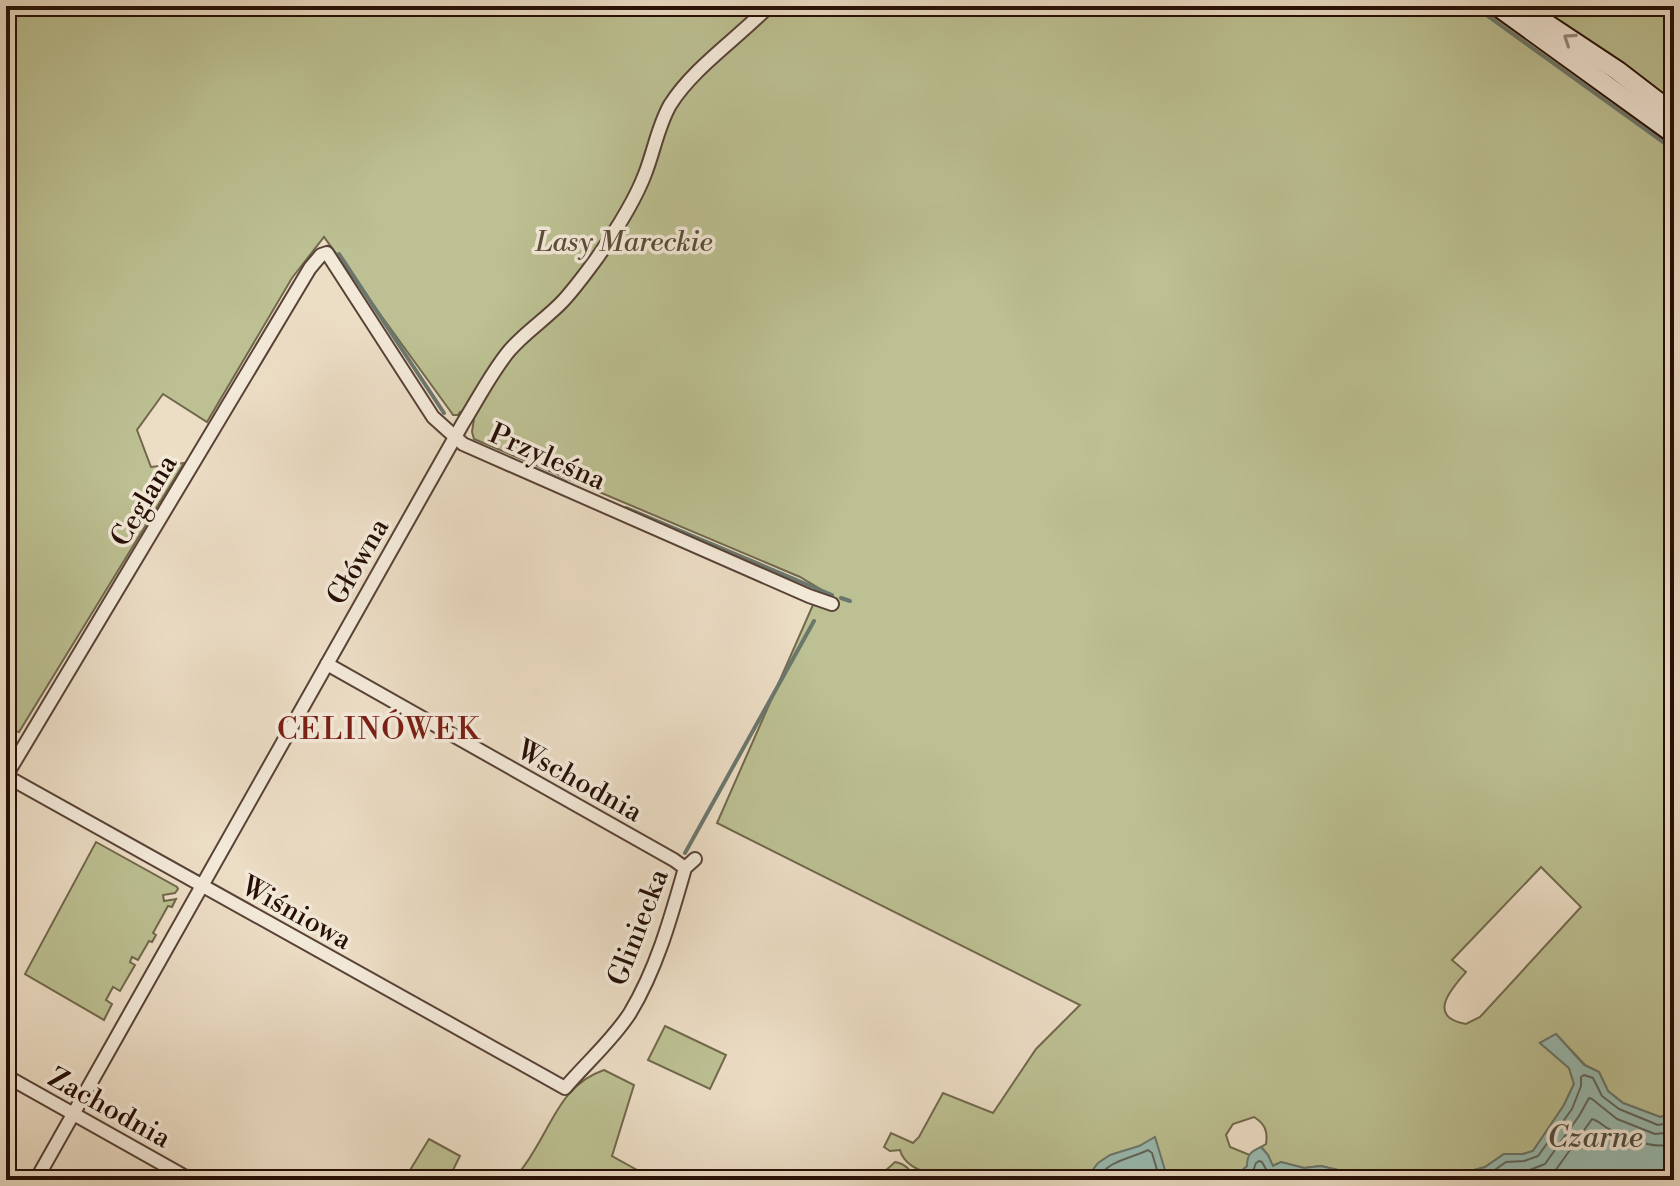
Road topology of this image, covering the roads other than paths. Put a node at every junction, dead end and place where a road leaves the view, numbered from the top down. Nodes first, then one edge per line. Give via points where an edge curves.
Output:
1 (769, 6) edge
2 (1497, 6) edge
3 (1520, 6) edge
4 (1674, 114) edge
5 (1674, 134) edge
6 (327, 253) joint
7 (455, 437) junction
8 (832, 604) dead end
9 (327, 664) junction
10 (6, 776) edge
11 (690, 863) joint
12 (201, 886) junction
13 (6, 1076) edge
14 (565, 1088) joint
15 (73, 1114) junction
16 (36, 1180) edge
17 (191, 1180) edge

1 - 7 street, Główna via 687,82 669,107 634,199 598,256 561,303 509,352
2 - 5 main road
4 -> 3 main road
6 - 7 street, Przyleśna via 433,417
6 - 10 street, Ceglana via 310,268
7 - 8 street, Przyleśna via 475,451
7 - 9 street, Główna
9 - 11 street, Wschodnia via 667,856
9 - 12 street, Główna
10 - 12 street, Wiśniowa
11 - 14 street, Gliniecka via 660,949 629,1013
12 - 14 street, Wiśniowa
12 - 15 street, Główna
13 - 15 street, Zachodnia
15 - 16 street, Główna
15 - 17 street, Zachodnia

